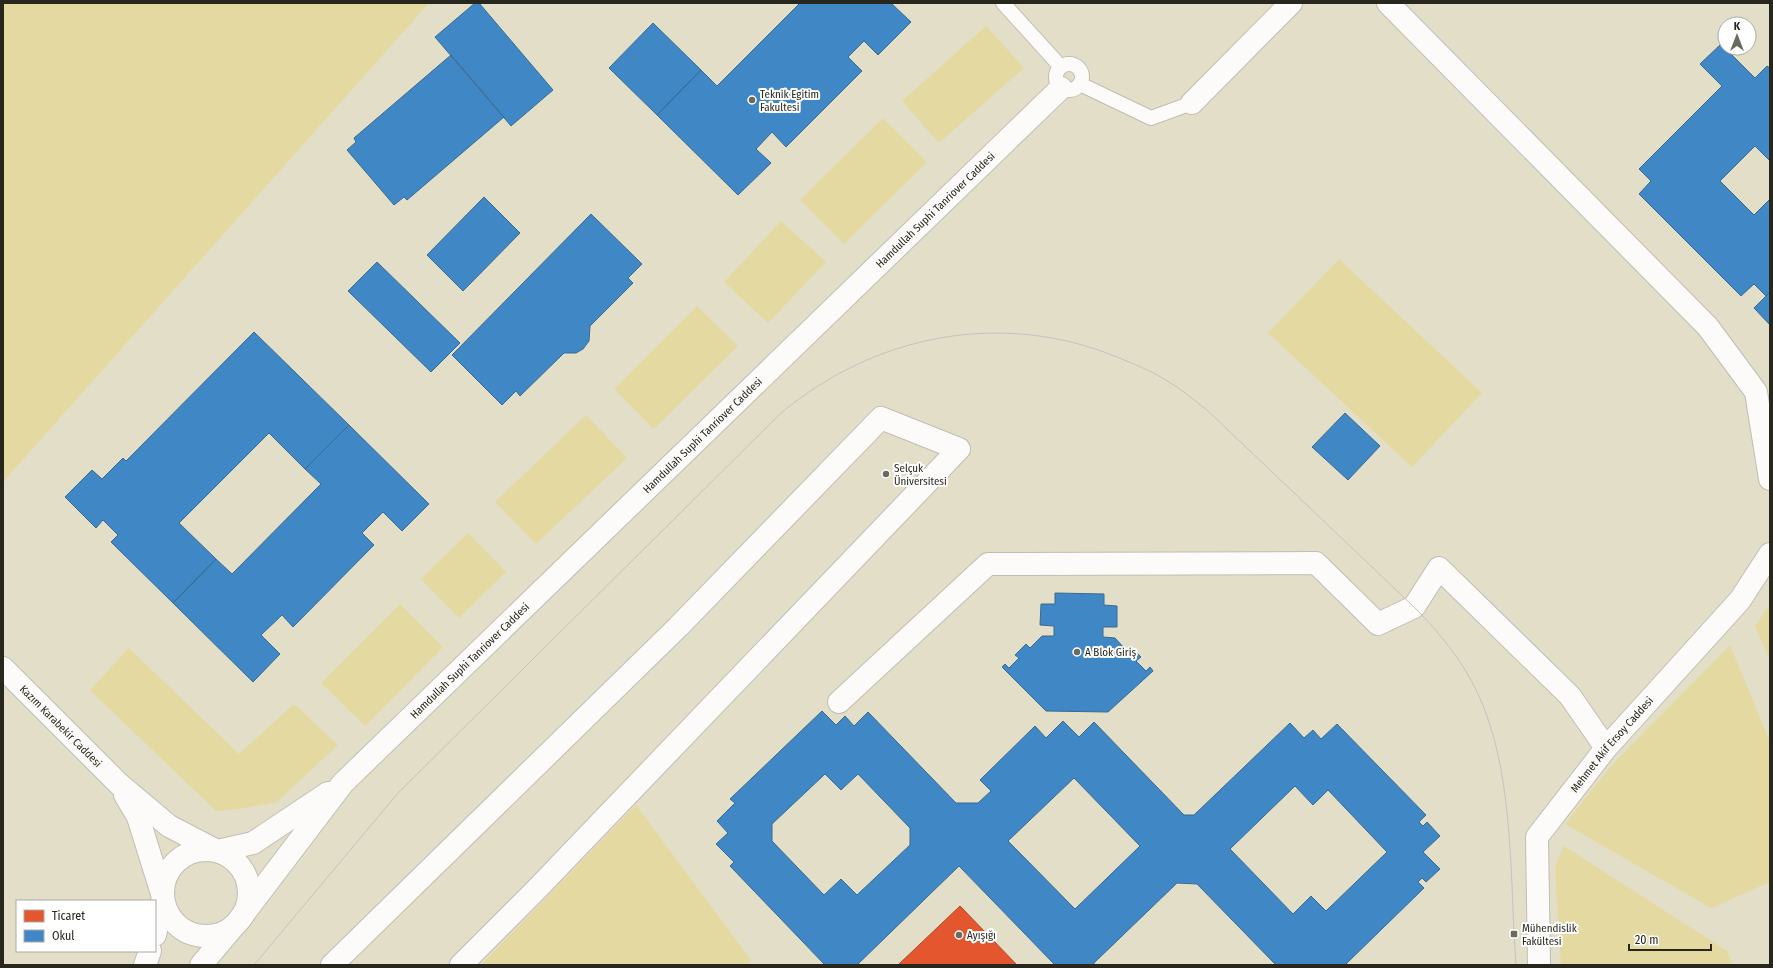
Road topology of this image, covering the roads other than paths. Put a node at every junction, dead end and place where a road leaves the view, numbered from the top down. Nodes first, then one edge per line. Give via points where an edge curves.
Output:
1 (1003, 3) edge
2 (1291, 3) edge
3 (1388, 3) edge
4 (1061, 67) junction
5 (1070, 86) junction
6 (1192, 103) joint
7 (1770, 478) edge
8 (1770, 554) edge
9 (3, 668) edge
10 (839, 702) dead end
11 (1606, 748) junction
12 (343, 783) junction
13 (119, 784) junction
14 (217, 851) junction
15 (163, 897) junction
16 (239, 920) junction
17 (156, 929) edge
18 (150, 952) edge
19 (145, 965) edge
20 (201, 965) edge
21 (332, 965) edge
22 (461, 965) edge
23 (1539, 965) edge

1 - 4 lane
2 - 6 street
3 - 7 street via 1708,327 1756,392
4 - 5 lane via 1055,78
4 - 5 lane via 1070,64 1078,68 1082,76
5 - 6 lane via 1151,118
5 - 12 street, Hamdullah Suphi Tanriover Caddesi
8 - 11 street, Mehmet Akif Ersoy Caddesi via 1740,600
9 - 13 street, Kazım Karabekir Caddesi
10 - 11 street via 988,564 1316,563 1378,624 1414,606 1439,568 1570,696
11 - 23 street, Mehmet Akif Ersoy Caddesi via 1537,837
12 - 14 street via 253,843
12 - 16 street
13 - 14 street via 169,826
13 - 15 street via 138,817
14 - 15 street via 203,850 190,853 178,860 169,870 164,883
14 - 16 street via 230,857 240,866 247,879 247,908
15 - 16 street via 166,910 174,921 185,931 199,936 214,936 228,930
15 - 17 street
16 - 20 street
18 - 19 street
21 - 22 street via 678,627 881,418 959,449 545,881

